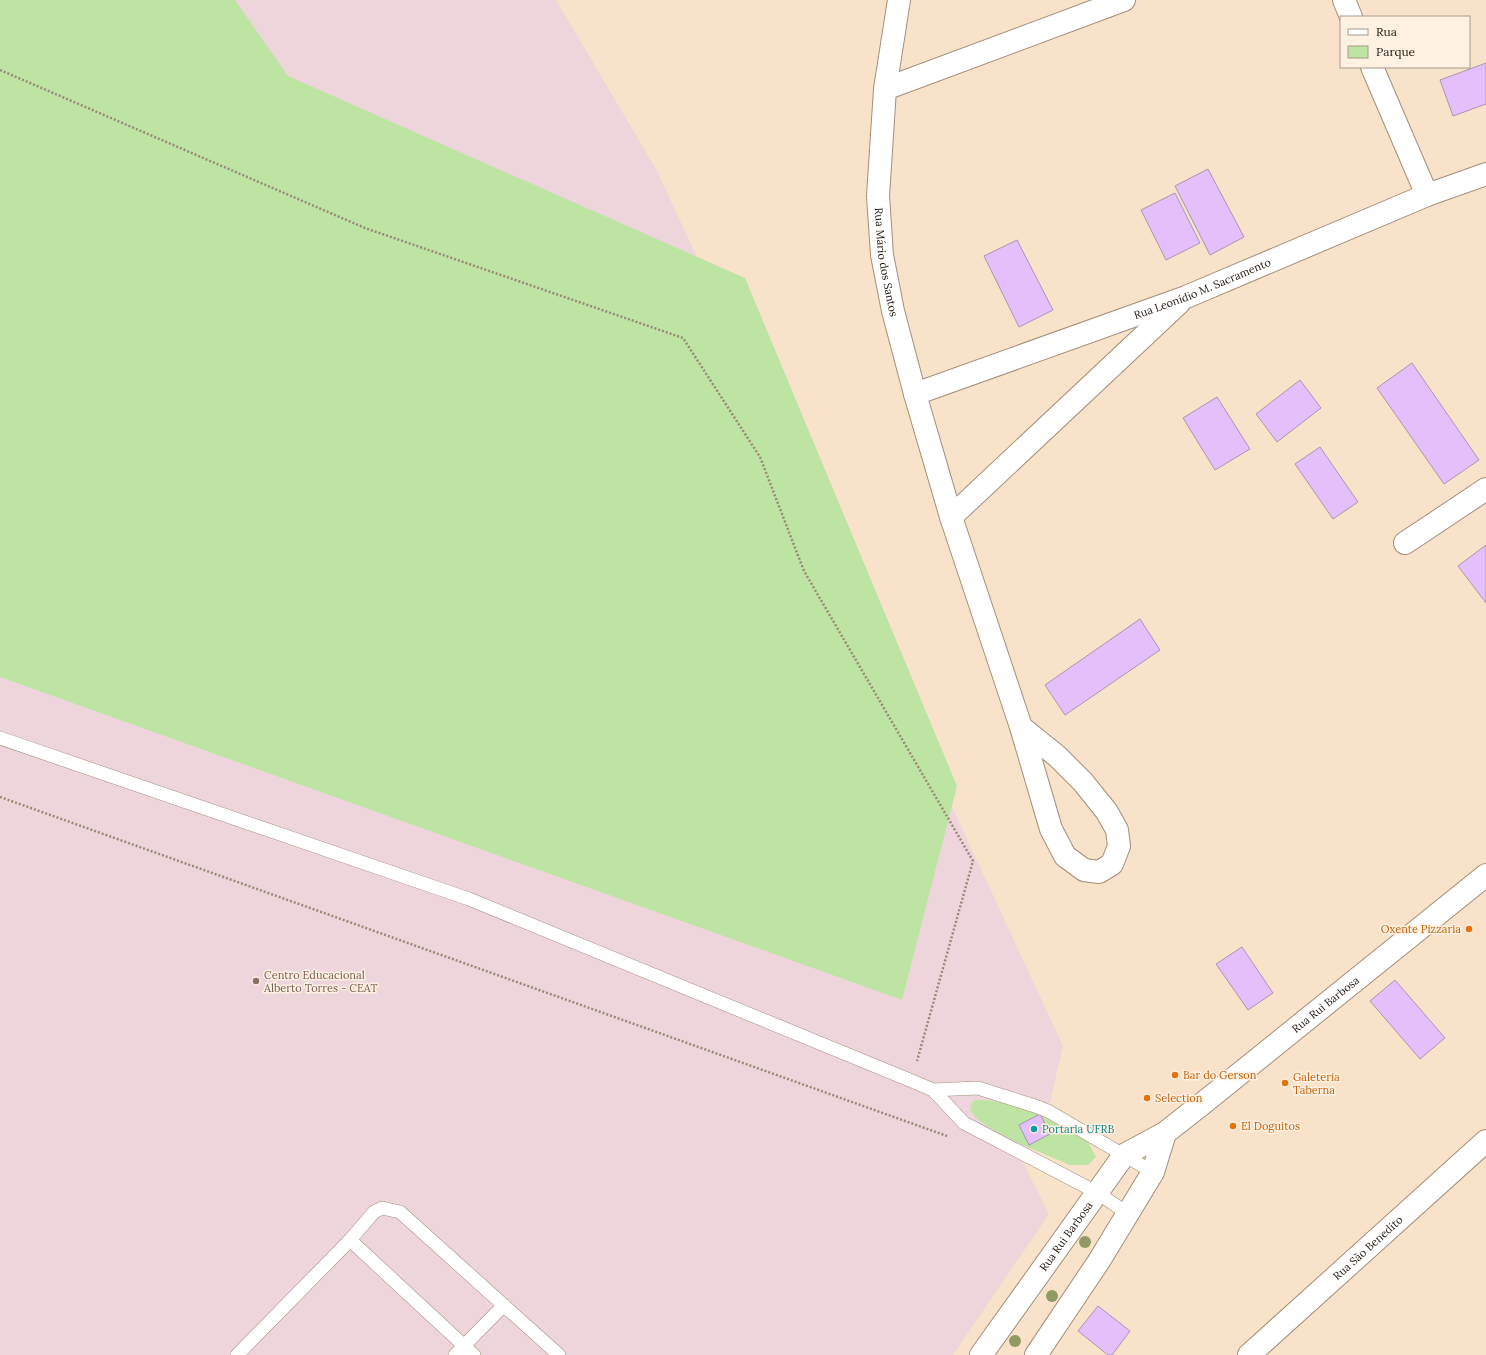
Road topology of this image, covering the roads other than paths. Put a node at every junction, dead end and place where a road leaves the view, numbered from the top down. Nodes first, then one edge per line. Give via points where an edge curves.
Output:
1 (899, 0) edge
2 (1124, 0) edge
3 (1344, 0) edge
4 (1351, 16) edge
5 (1372, 68) edge
6 (885, 89) junction
7 (1486, 174) edge
8 (1427, 195) junction
9 (1186, 297) junction
10 (915, 394) junction
11 (1486, 489) edge
12 (951, 517) junction
13 (1405, 543) dead end
14 (1021, 727) junction
15 (0, 738) edge
16 (1486, 875) edge
17 (933, 1090) junction
18 (1165, 1133) junction
19 (1486, 1141) edge
20 (1124, 1154) junction
21 (1153, 1172) junction
22 (1098, 1193) junction
23 (1128, 1214) junction
24 (350, 1240) junction
25 (504, 1305) junction
26 (460, 1350) edge
27 (237, 1355) edge
28 (474, 1355) edge
29 (559, 1355) edge
30 (981, 1355) edge
31 (1036, 1355) edge
32 (1249, 1355) edge

1 - 6 street, Rua Mário dos Santos
2 - 6 street
3 - 4 street
5 - 8 street
6 - 10 street, Rua Mário dos Santos via 878,196 882,255 893,311
7 - 8 street, Rua Leonídio M. Sacramento
8 - 9 street, Rua Leonídio M. Sacramento
9 - 10 street, Rua Leonídio M. Sacramento
9 - 12 street
10 - 12 street, Rua Mário dos Santos
11 - 13 street
12 - 14 street, Rua Mário dos Santos
14 - 14 street, Rua Mário dos Santos via 1051,829 1065,856 1084,870 1100,872 1112,864 1118,846 1117,830 1107,812 1083,782 1057,756
15 - 17 lane via 469,899
16 - 18 street, Rua Rui Barbosa
17 - 20 lane via 978,1088 1035,1106
17 - 22 lane via 964,1123
18 - 20 street, Rua Rui Barbosa
18 - 21 street
19 - 32 street, Rua São Benedito
20 - 21 lane
20 - 22 street, Rua Rui Barbosa
21 - 23 street
22 - 23 lane
22 - 30 street, Rua Rui Barbosa
23 - 31 street
24 - 25 lane via 374,1212 382,1208 400,1212
24 - 26 lane
24 - 27 lane
25 - 26 lane
25 - 29 lane
26 - 28 lane

